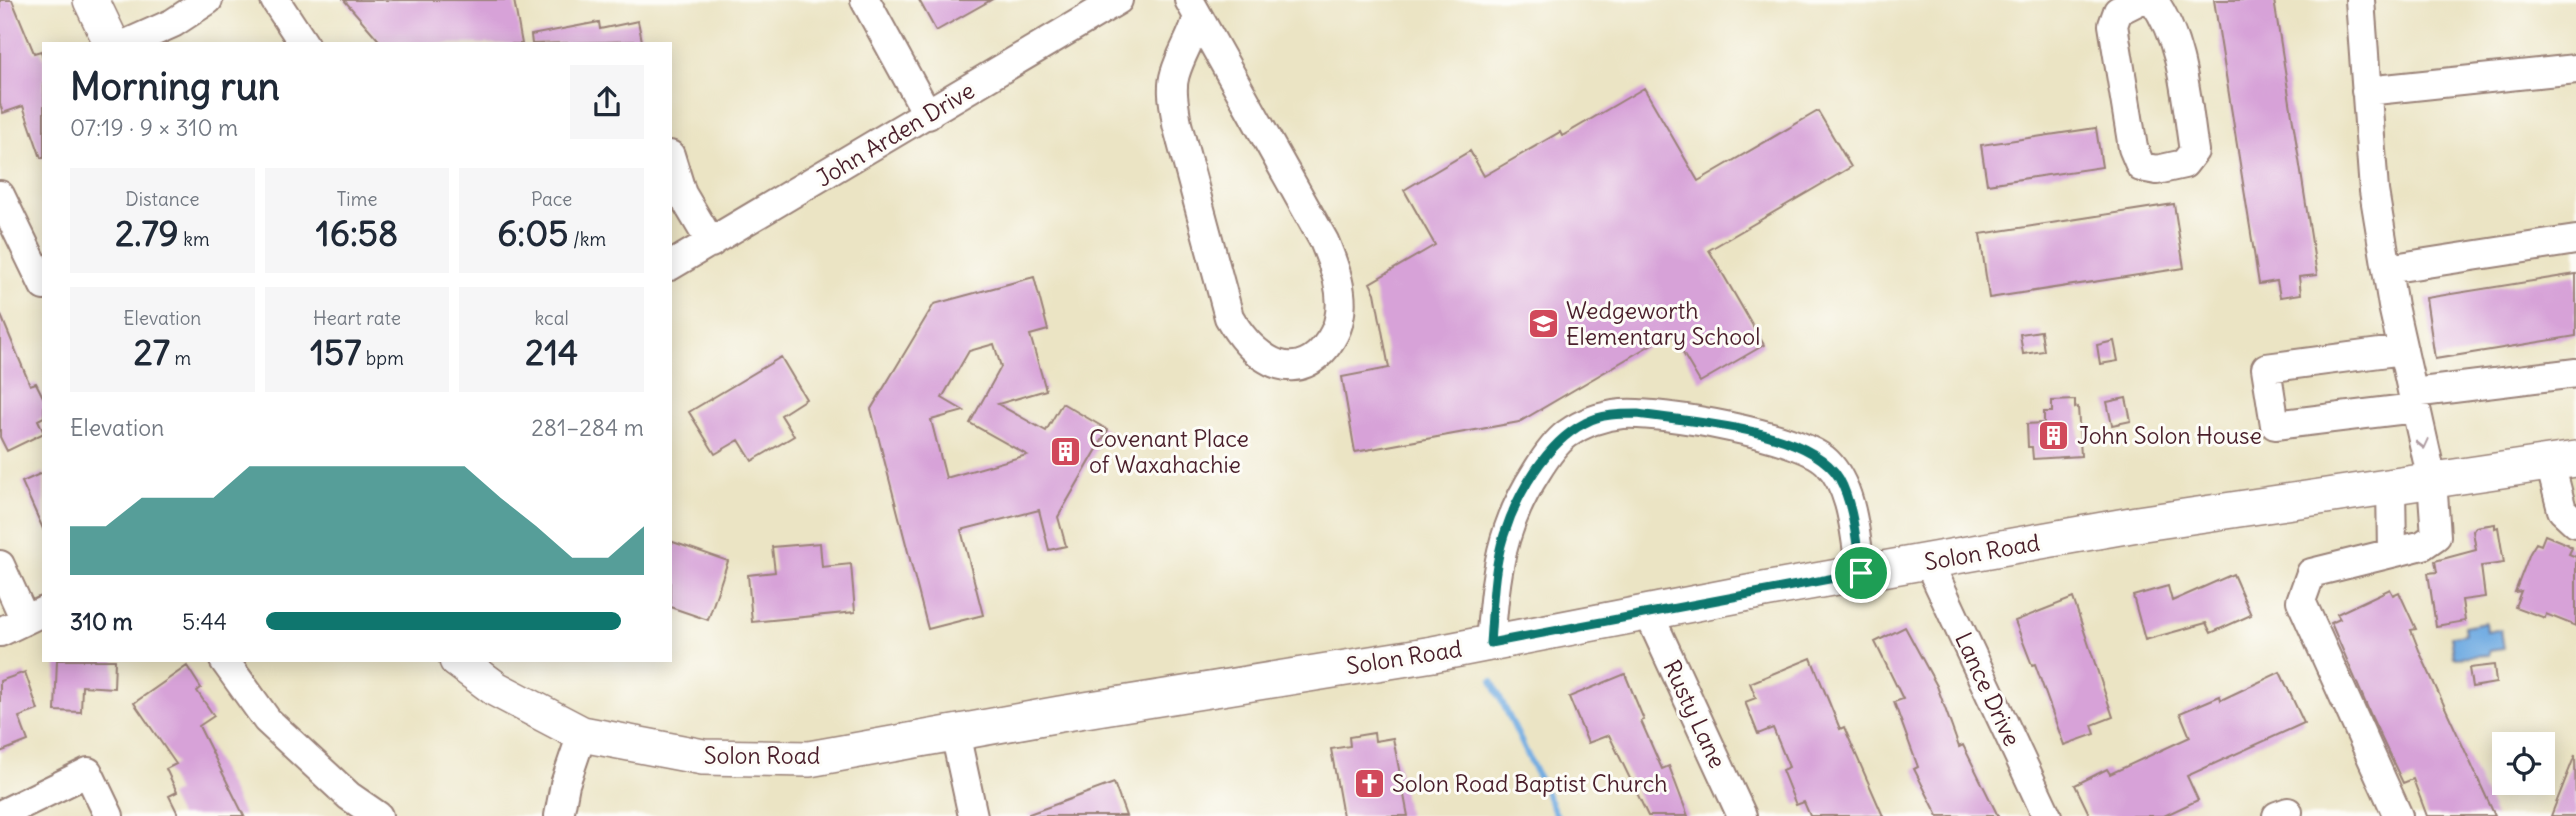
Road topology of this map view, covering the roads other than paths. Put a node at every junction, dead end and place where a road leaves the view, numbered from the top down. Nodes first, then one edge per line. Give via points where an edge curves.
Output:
1 (92, 0) edge
2 (208, 0) edge
3 (275, 0) edge
4 (865, 0) edge
5 (1118, 0) edge
6 (2140, 0) edge
7 (2152, 0) edge
8 (2360, 0) edge
9 (1193, 8) edge
10 (111, 42) edge
11 (130, 42) edge
12 (303, 42) edge
13 (2576, 69) edge
14 (2366, 91) junction
15 (928, 115) junction
16 (672, 162) edge
17 (0, 195) edge
18 (2576, 240) edge
19 (711, 243) junction
20 (672, 265) edge
21 (2387, 269) junction
22 (42, 282) edge
23 (2403, 350) junction
24 (2576, 373) edge
25 (2414, 401) junction
26 (2563, 461) edge
27 (2431, 480) junction
28 (2391, 485) junction
29 (2569, 516) edge
30 (2392, 553) junction
31 (1928, 561) junction
32 (0, 565) edge
33 (1861, 573) junction
34 (1648, 612) junction
35 (34, 615) edge
36 (0, 632) edge
37 (1490, 643) junction
38 (225, 662) edge
39 (460, 662) edge
40 (955, 733) junction
41 (582, 734) junction
42 (0, 815) edge
43 (109, 816) edge
44 (378, 816) edge
45 (559, 816) edge
46 (973, 816) edge
47 (1742, 816) edge
48 (2047, 816) edge
49 (2398, 816) edge

1 - 10 main road
2 - 11 street via 173,23
3 - 12 street
4 - 15 street
5 - 15 street, John Arden Drive
6 - 7 street via 2119,11 2113,24 2133,148 2141,167 2157,170 2184,164 2194,152 2179,60 2167,20
8 - 14 street
9 - 9 street via 1337,272 1340,317 1336,331 1323,351 1296,367 1265,358 1229,317 1172,94 1174,76 1195,33
13 - 14 street
14 - 21 street via 2374,191
15 - 19 street, John Arden Drive
16 - 19 street via 682,194
17 - 22 street
18 - 21 street
19 - 20 street, John Arden Drive
21 - 23 street
23 - 25 street
23 - 25 street via 2266,368 2275,425
24 - 25 street
25 -> 27 street
26 - 27 main road, Solon Road
26 - 29 street
27 - 28 main road, Solon Road
27 - 30 street via 2436,536 2423,545
28 - 30 street
28 - 31 main road, Solon Road
30 - 49 street via 2311,573 2301,601
31 - 33 main road, Solon Road
31 - 48 street, Lance Drive
32 - 35 street
33 - 34 main road, Solon Road
33 - 37 street via 1848,499 1826,461 1733,428 1638,414 1602,416 1565,435 1521,496 1504,535
34 - 37 main road, Solon Road
34 - 47 street, Rusty Lane
35 - 36 street
37 - 40 main road, Solon Road
38 - 44 street via 267,720 349,796
39 - 41 main road, Solon Road via 496,689
40 - 41 main road, Solon Road via 809,759 703,757
40 - 46 street
41 - 45 street
42 - 43 street via 88,772

